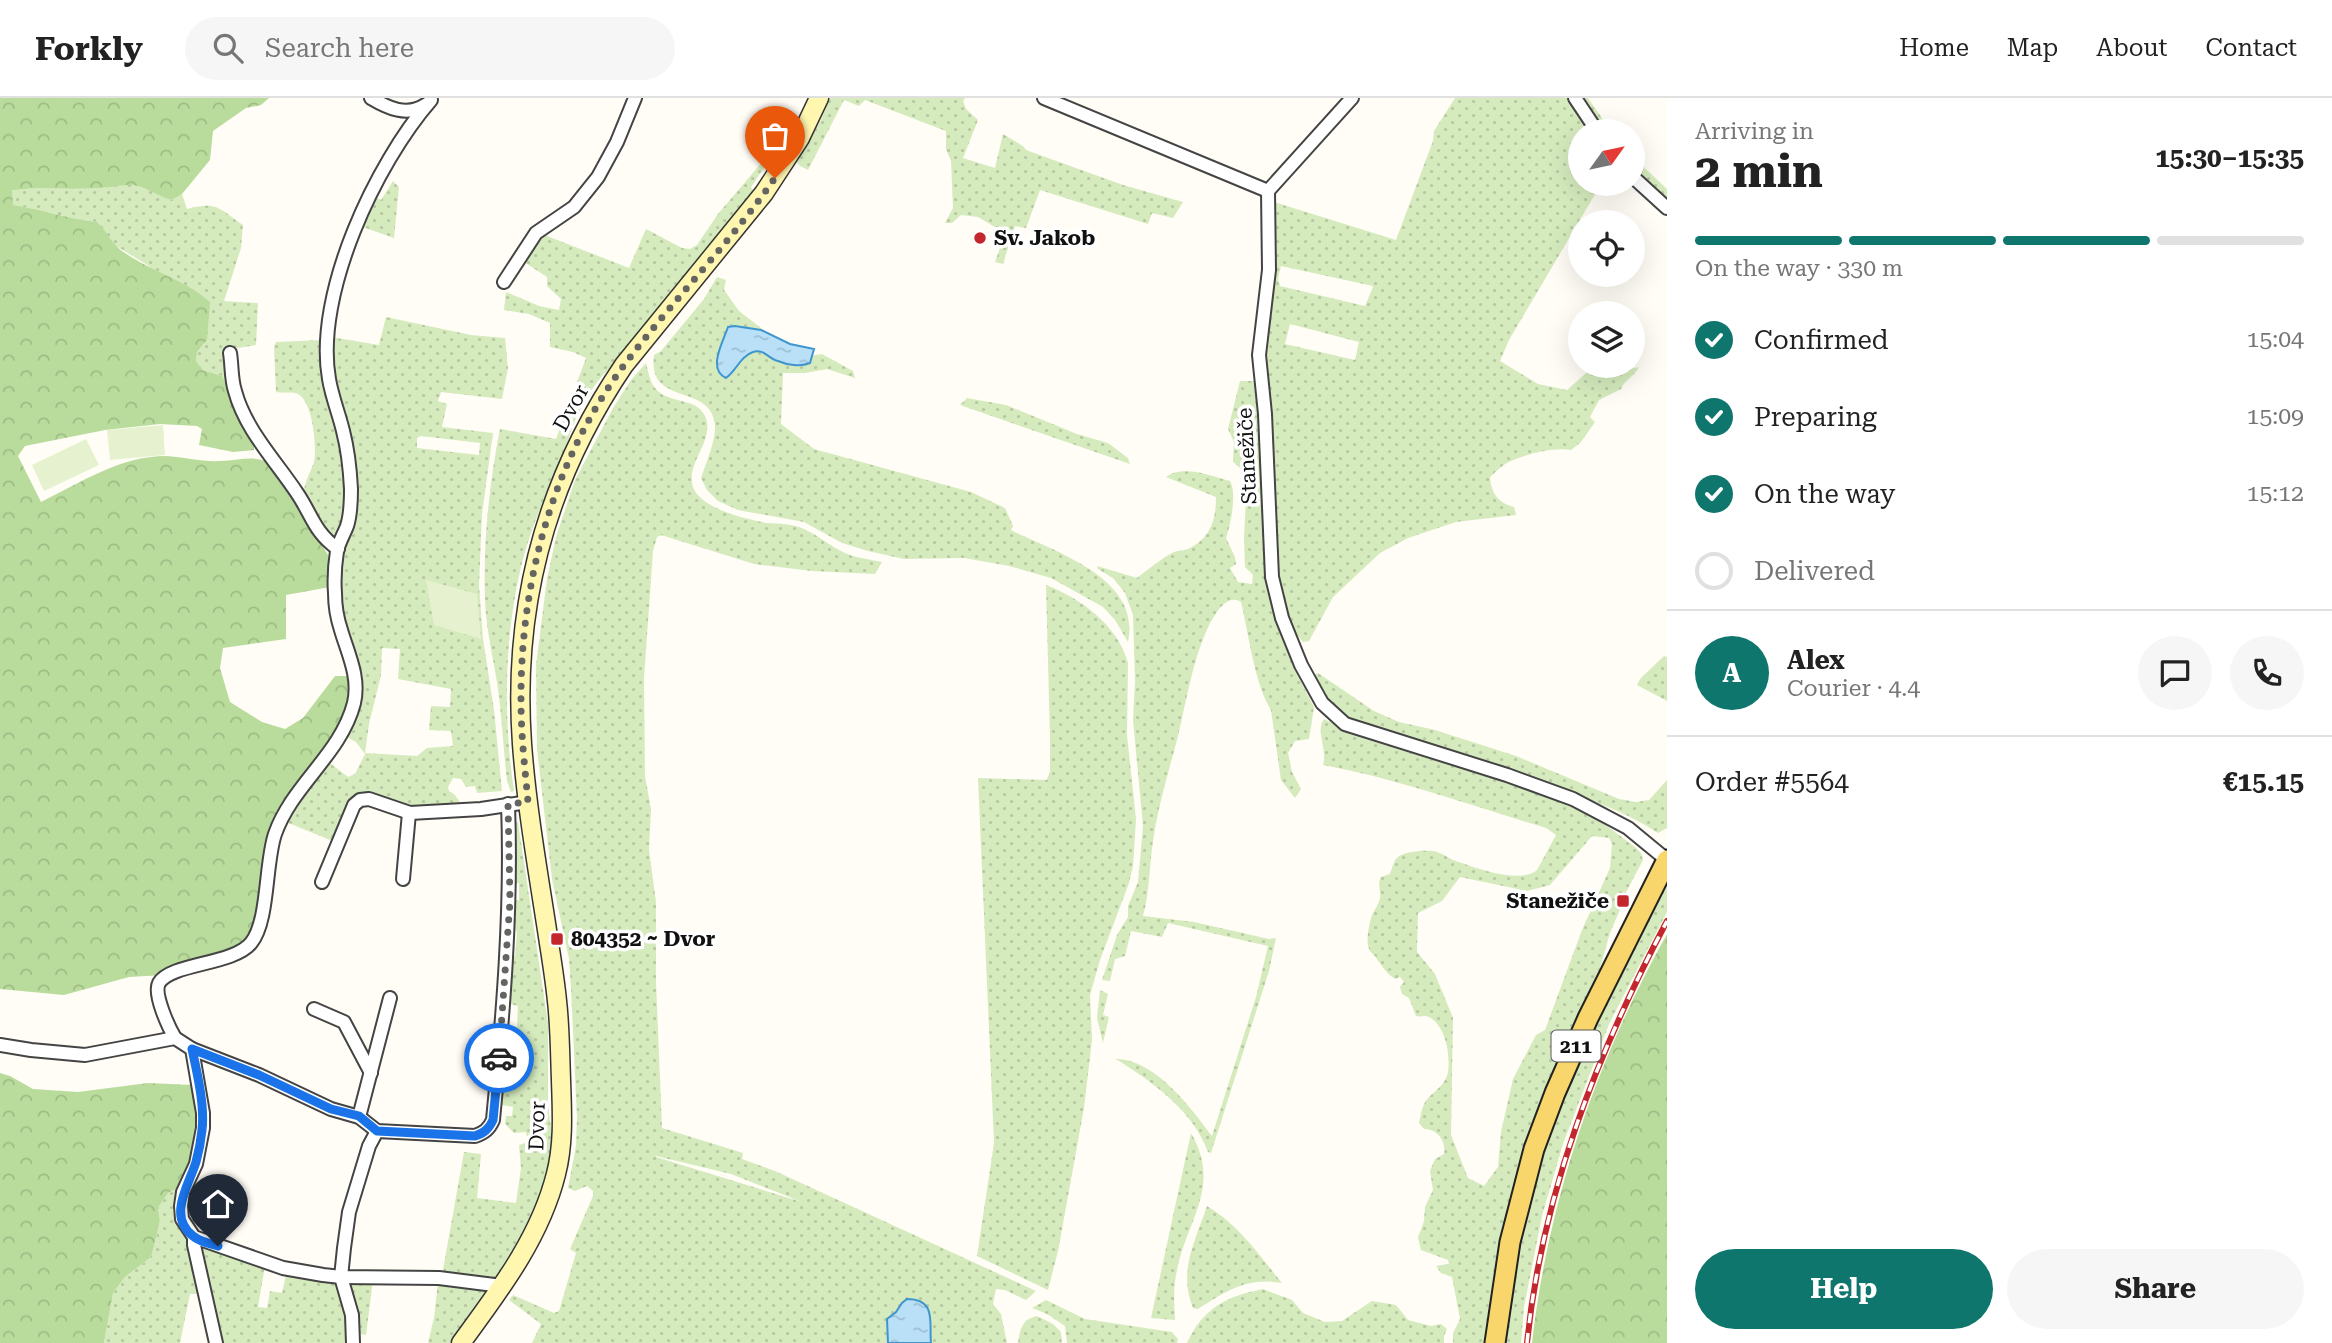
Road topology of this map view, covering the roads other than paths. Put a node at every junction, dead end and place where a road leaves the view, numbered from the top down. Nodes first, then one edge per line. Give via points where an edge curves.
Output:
1 (371, 98) edge
2 (635, 98) edge
3 (819, 98) edge
4 (1044, 98) edge
5 (1352, 98) edge
6 (1575, 98) edge
7 (432, 99) edge
8 (1589, 119) edge
9 (1645, 188) edge
10 (1268, 191) junction
11 (1667, 208) edge
12 (504, 282) dead end
13 (230, 353) dead end
14 (338, 549) junction
15 (528, 802) junction
16 (508, 804) junction
17 (409, 813) junction
18 (1667, 860) edge
19 (403, 879) dead end
20 (322, 882) dead end
21 (390, 998) dead end
22 (314, 1009) dead end
23 (175, 1038) junction
24 (0, 1045) edge
25 (192, 1049) junction
26 (371, 1073) junction
27 (359, 1116) junction
28 (377, 1131) junction
29 (194, 1237) junction
30 (341, 1277) junction
31 (502, 1286) junction
32 (216, 1343) edge
33 (353, 1343) edge
34 (461, 1343) edge
35 (1495, 1343) edge

1 - 7 street via 401,111 418,110
2 - 12 street via 598,177 574,207 536,233
3 - 15 street, Dvor via 800,138 764,193 619,373 561,479 534,562 524,623 521,703
4 - 10 street
5 - 10 street
6 - 8 street
7 - 14 street via 368,196 331,306 328,379 344,433 351,499
9 - 11 street
10 - 18 street, Stanežiče via 1269,270 1259,355 1272,577 1282,618 1322,704 1345,724 1573,799 1628,828
13 - 14 street via 234,390 242,408 322,538
14 - 23 street via 337,614 355,679 349,720 298,789 279,824 260,921 251,944 231,956 174,973 157,989
15 - 16 street
15 - 31 street, Dvor via 558,1002 562,1132 557,1170 543,1215
16 - 17 street
16 - 28 street, Dvor via 509,934 493,1120 483,1134 475,1136
17 - 19 street
17 - 20 street via 360,800
18 - 35 main road, 211 via 1588,1018 1534,1149 1510,1242
21 - 26 street
22 - 26 street via 344,1022
23 - 24 street via 85,1055
23 - 25 street
25 - 27 street via 331,1109
25 - 29 street via 203,1128 181,1206 182,1219
26 - 27 street
27 - 28 street
28 - 30 street via 349,1212
29 - 30 street via 283,1268
29 - 32 street
30 - 31 street via 439,1278
30 - 33 street via 352,1315
31 - 34 street, Dvor

